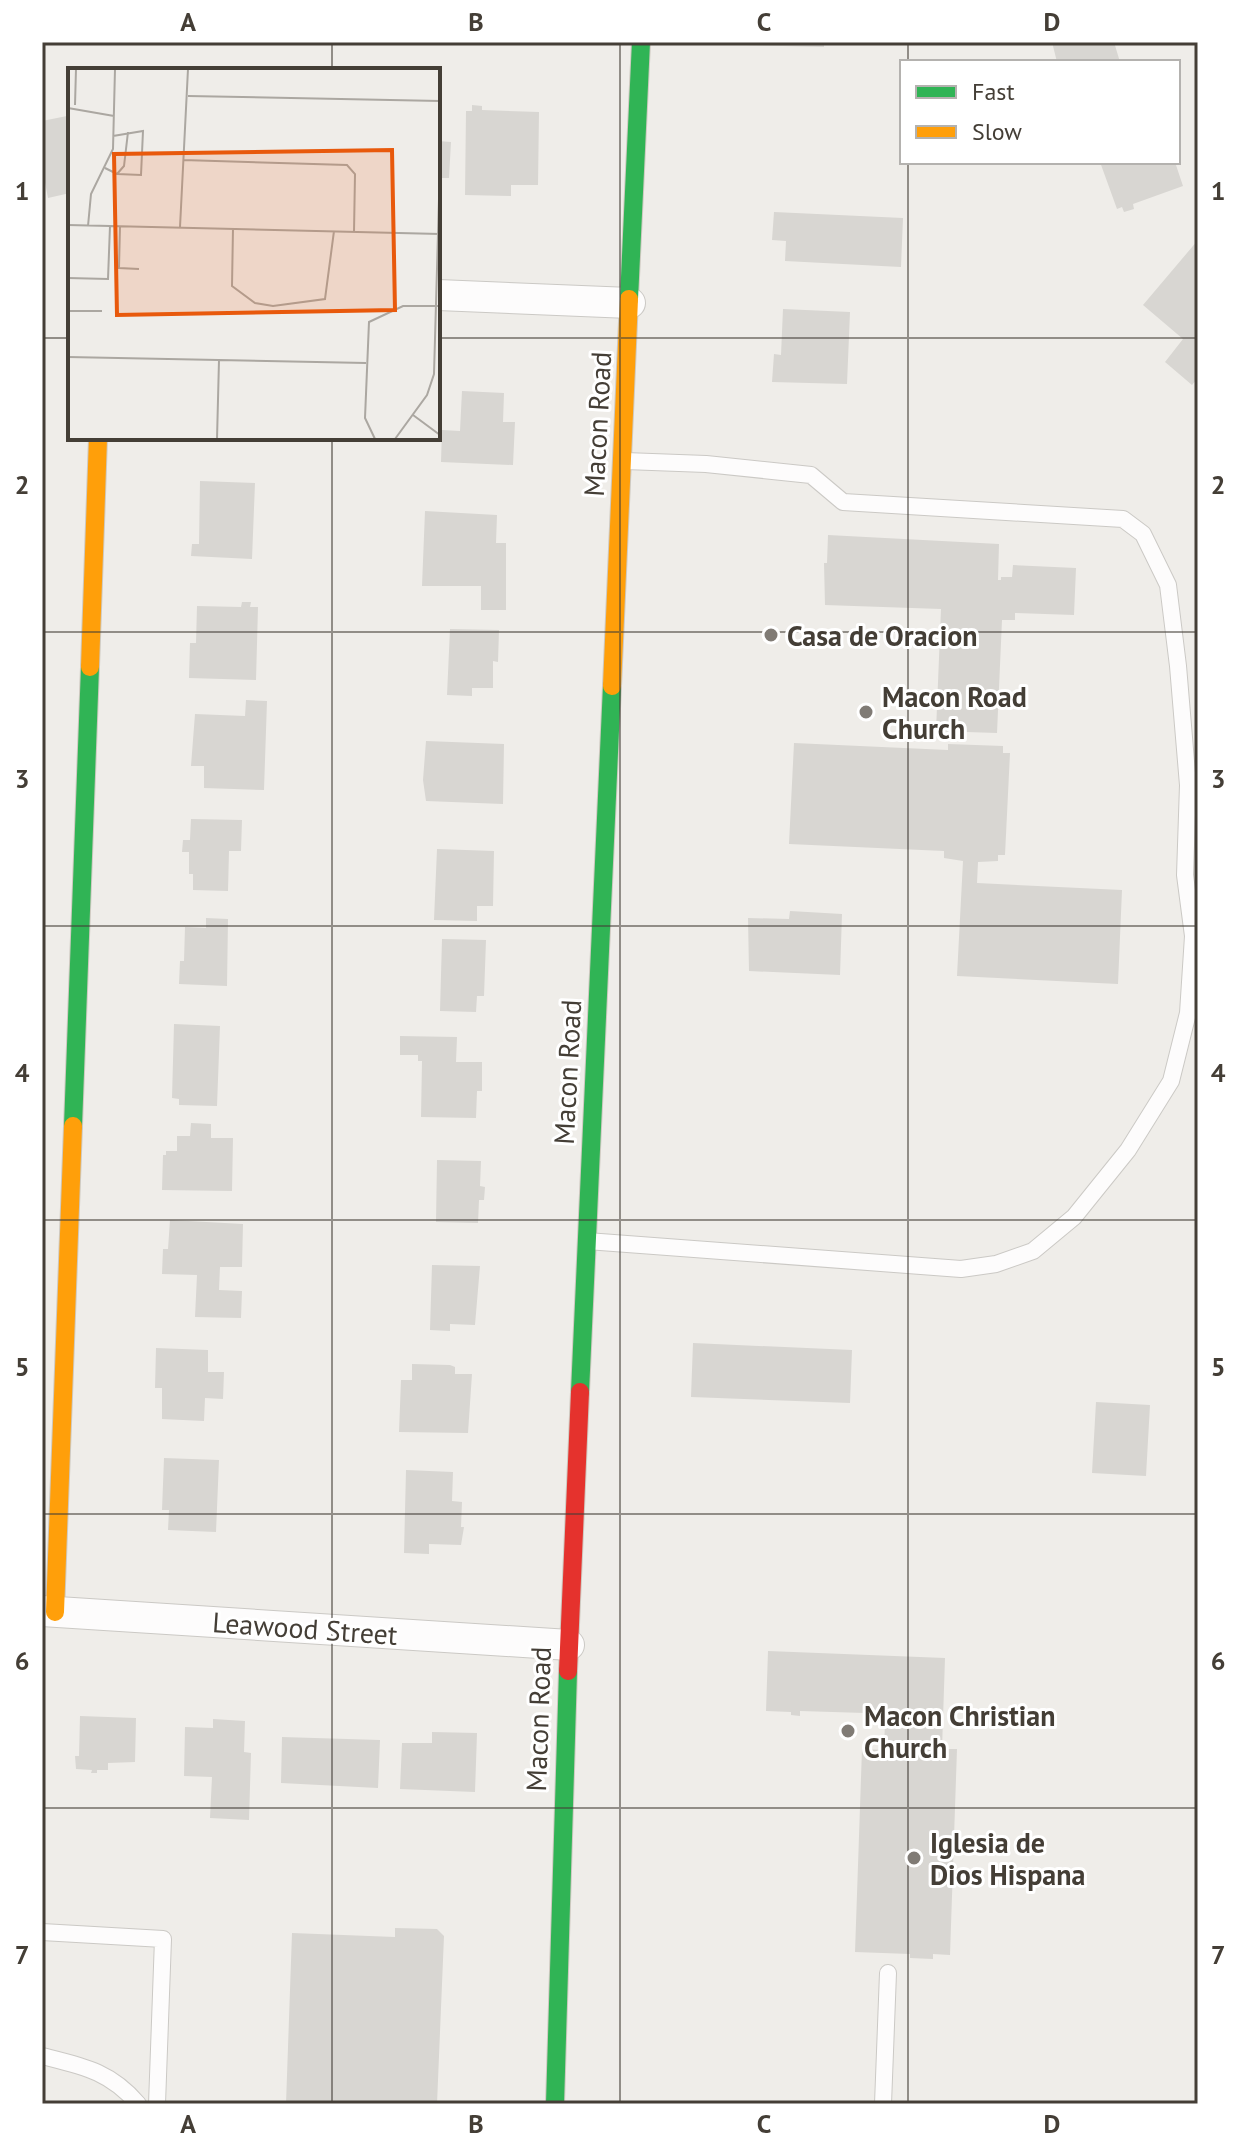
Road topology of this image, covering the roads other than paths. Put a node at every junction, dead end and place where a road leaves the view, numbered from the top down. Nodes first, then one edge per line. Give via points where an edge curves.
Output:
1 (641, 42) edge
2 (440, 295) edge
3 (630, 303) junction
4 (98, 440) edge
5 (623, 461) junction
6 (587, 1241) junction
7 (48, 1612) edge
8 (569, 1645) junction
9 (42, 1932) edge
10 (888, 1973) dead end
11 (42, 2056) edge
12 (138, 2104) edge
13 (157, 2104) edge
14 (555, 2104) edge
15 (883, 2104) edge

1 - 3 main road, Macon Road
2 - 3 street
3 - 5 main road, Macon Road
4 - 7 main road
5 - 6 main road, Macon Road
5 - 6 lane via 811,475 843,502 1123,519 1143,534 1168,585 1188,785 1185,875 1193,936 1188,1013 1171,1081 1128,1150 1074,1217 1033,1251 961,1269
6 - 8 main road, Macon Road
7 - 8 street, Leawood Street
8 - 14 main road, Macon Road
9 - 13 lane via 163,1939
10 - 15 lane
11 - 12 lane via 92,2068

